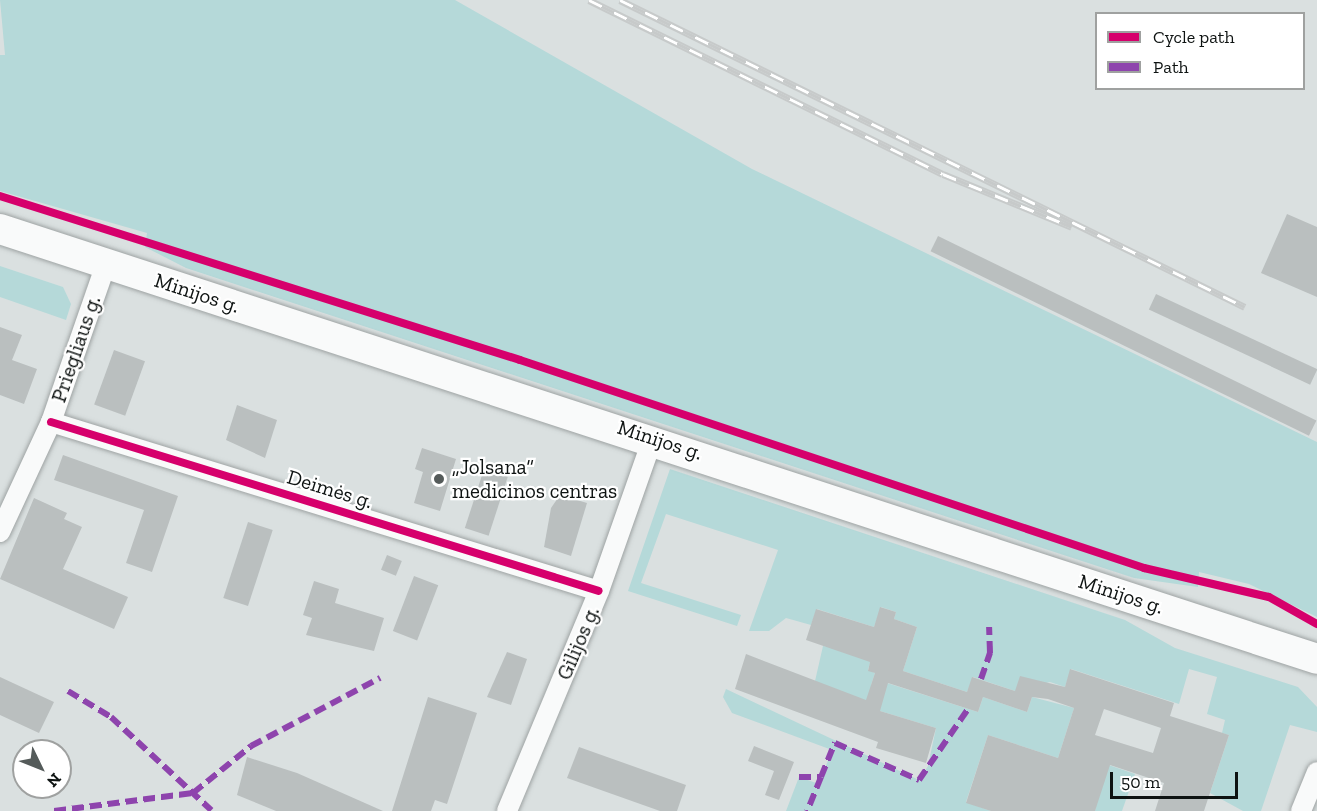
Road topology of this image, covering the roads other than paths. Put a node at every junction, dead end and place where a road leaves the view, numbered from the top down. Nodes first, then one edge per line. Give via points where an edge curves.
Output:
1 (0, 229) edge
2 (106, 264) junction
3 (51, 422) junction
4 (653, 438) junction
5 (0, 532) edge
6 (599, 591) junction
7 (1317, 659) edge
8 (1317, 772) edge
9 (507, 811) edge
10 (1301, 811) edge

1 - 2 main road, Minijos g.
2 - 3 street, Priegliaus g.
2 - 4 main road, Minijos g.
3 - 5 street, Priegliaus g.
3 - 6 street, Deimės g.
4 - 6 street, Gilijos g.
4 - 7 main road, Minijos g.
6 - 9 street, Gilijos g.
8 - 10 street

